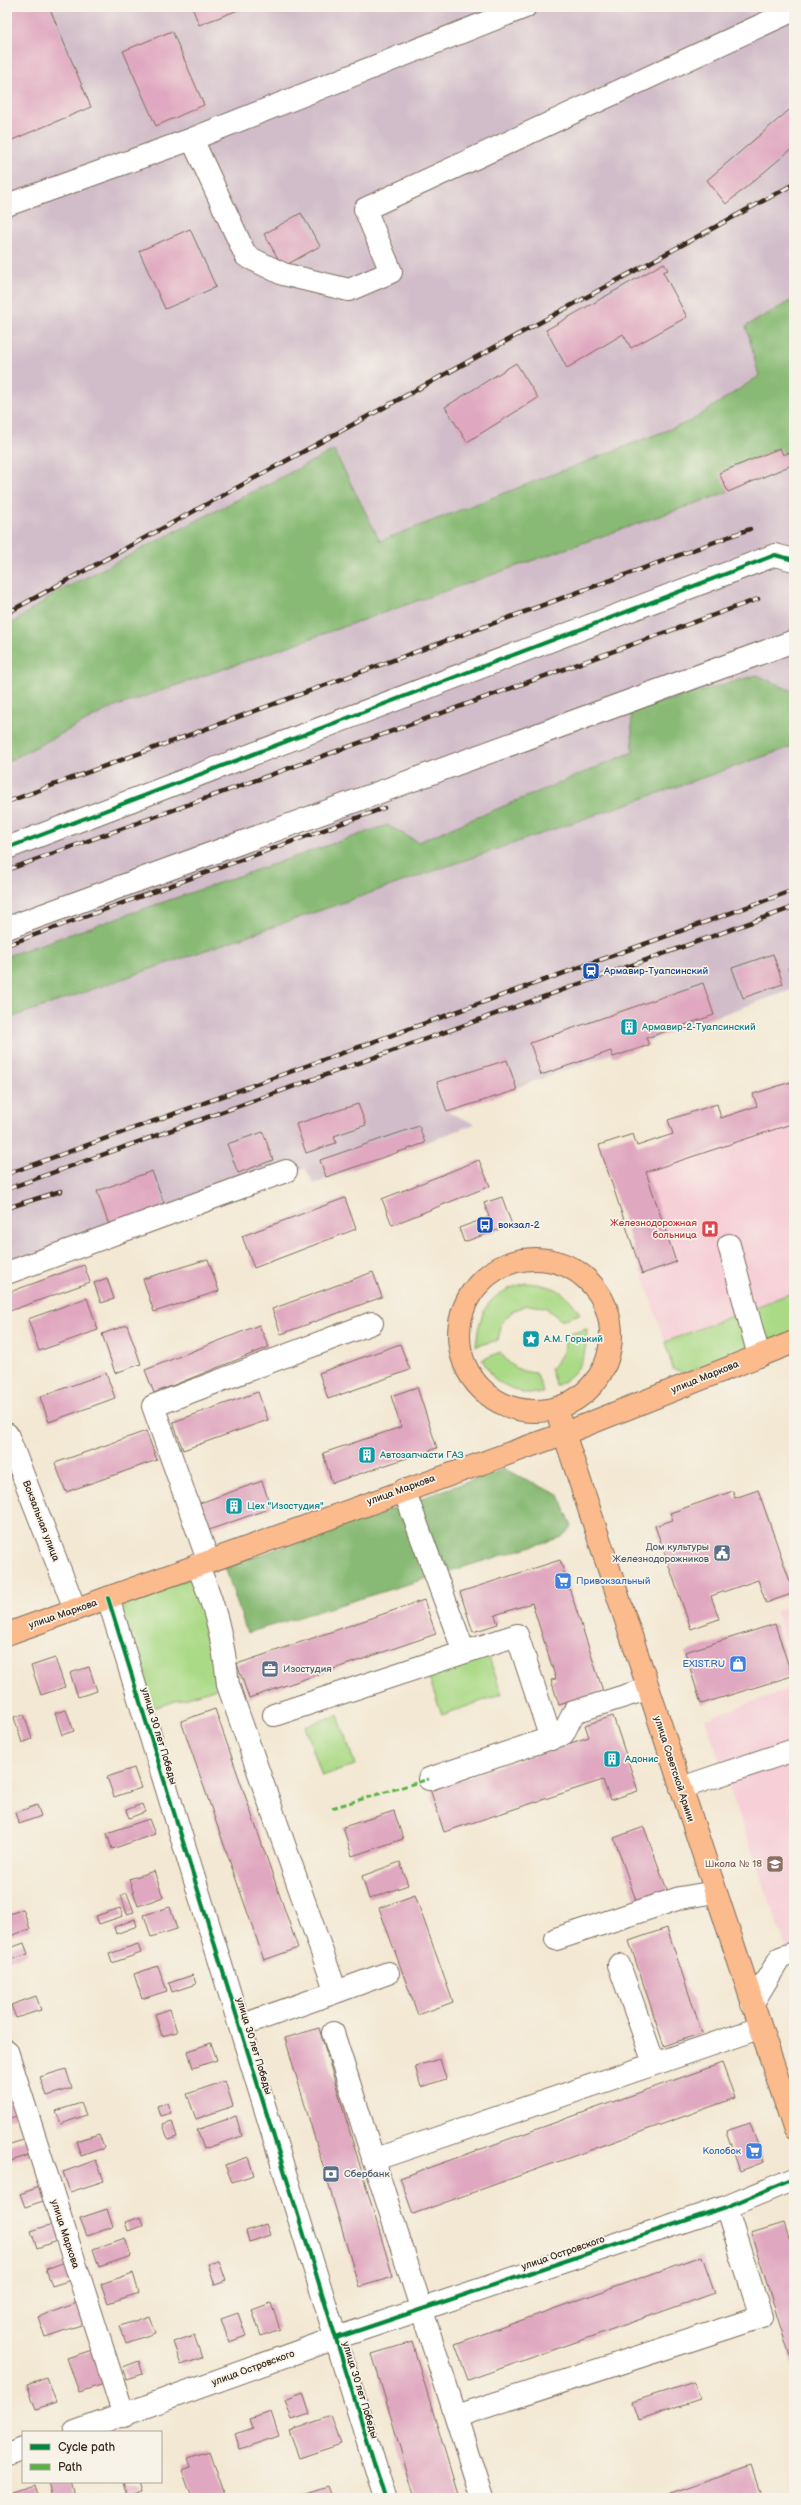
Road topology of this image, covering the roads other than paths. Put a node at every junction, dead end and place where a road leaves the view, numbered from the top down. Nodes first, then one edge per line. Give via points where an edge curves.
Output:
1 (525, 7) edge
2 (794, 10) edge
3 (192, 138) junction
4 (7, 205) edge
5 (794, 560) edge
6 (794, 641) edge
7 (7, 848) edge
8 (7, 928) edge
9 (286, 1171) dead end
10 (729, 1245) dead end
11 (7, 1273) edge
12 (372, 1323) dead end
13 (794, 1342) edge
14 (759, 1356) junction
15 (556, 1409) junction
16 (7, 1433) edge
17 (563, 1434) junction
18 (404, 1490) junction
19 (202, 1562) junction
20 (108, 1598) junction
21 (75, 1609) junction
22 (7, 1634) edge
23 (464, 1652) junction
24 (647, 1689) junction
25 (274, 1715) dead end
26 (551, 1739) junction
27 (794, 1750) edge
28 (430, 1779) dead end
29 (680, 1788) junction
30 (715, 1892) junction
31 (556, 1939) dead end
32 (794, 1954) edge
33 (619, 1966) dead end
34 (388, 1973) dead end
35 (336, 1992) junction
36 (752, 2004) junction
37 (240, 2026) junction
38 (760, 2028) junction
39 (333, 2033) dead end
40 (7, 2052) edge
41 (654, 2063) junction
42 (794, 2128) edge
43 (372, 2160) junction
44 (794, 2179) edge
45 (726, 2207) junction
46 (422, 2309) junction
47 (336, 2338) junction
48 (124, 2416) junction
49 (457, 2416) junction
50 (78, 2431) edge
51 (22, 2449) edge
52 (7, 2455) edge
53 (385, 2498) edge
54 (482, 2498) edge

1 - 3 street
2 - 3 street via 365,209 391,272 349,290 283,274 246,256
3 - 4 street
5 - 7 street via 775,555
6 - 8 street
9 - 11 street
10 - 14 street
12 - 19 street via 153,1406
13 - 14 main road, улица Маркова
14 - 17 main road, улица Маркова
15 - 15 main road via 590,1388 602,1371 610,1352 612,1332 608,1312 597,1290 580,1273 559,1262 535,1258 511,1262 489,1273 472,1290 461,1311 457,1335 461,1359 477,1385 488,1396 509,1408 532,1412
15 - 17 main road, улица Советской Армии
16 - 21 street, Вокзальная улица
17 - 18 main road, улица Маркова
17 - 24 main road, улица Советской Армии
18 - 19 main road, улица Маркова
18 - 23 street
19 - 20 main road, улица Маркова
19 - 35 street via 225,1655 228,1685
20 - 21 main road, улица Маркова
20 - 37 street, улица 30 лет Победы
21 - 22 main road, улица Маркова
23 - 25 street
23 - 26 street via 517,1635
24 - 26 street via 574,1712 563,1734
24 - 29 main road, улица Советской Армии
26 - 28 street
27 - 29 street
29 - 30 main road, улица Советской Армии
30 - 31 street via 680,1898
30 - 36 main road, улица Советской Армии
32 - 36 street via 780,1958
33 - 41 street
34 - 35 street
35 - 37 street
36 - 38 main road, улица Советской Армии
37 - 47 street, улица 30 лет Победы
38 - 41 street
38 - 42 main road, улица Советской Армии
39 - 43 street
40 - 48 street, улица Маркова
41 - 43 street
43 - 46 street
44 - 45 street, улица Островского
45 - 46 street, улица Островского
45 - 49 street via 760,2317
46 - 47 street, улица Островского
46 - 49 street
47 - 48 street, улица Островского
47 - 53 street, улица 30 лет Победы
48 - 50 street, улица Островского
49 - 54 street
51 - 52 street

